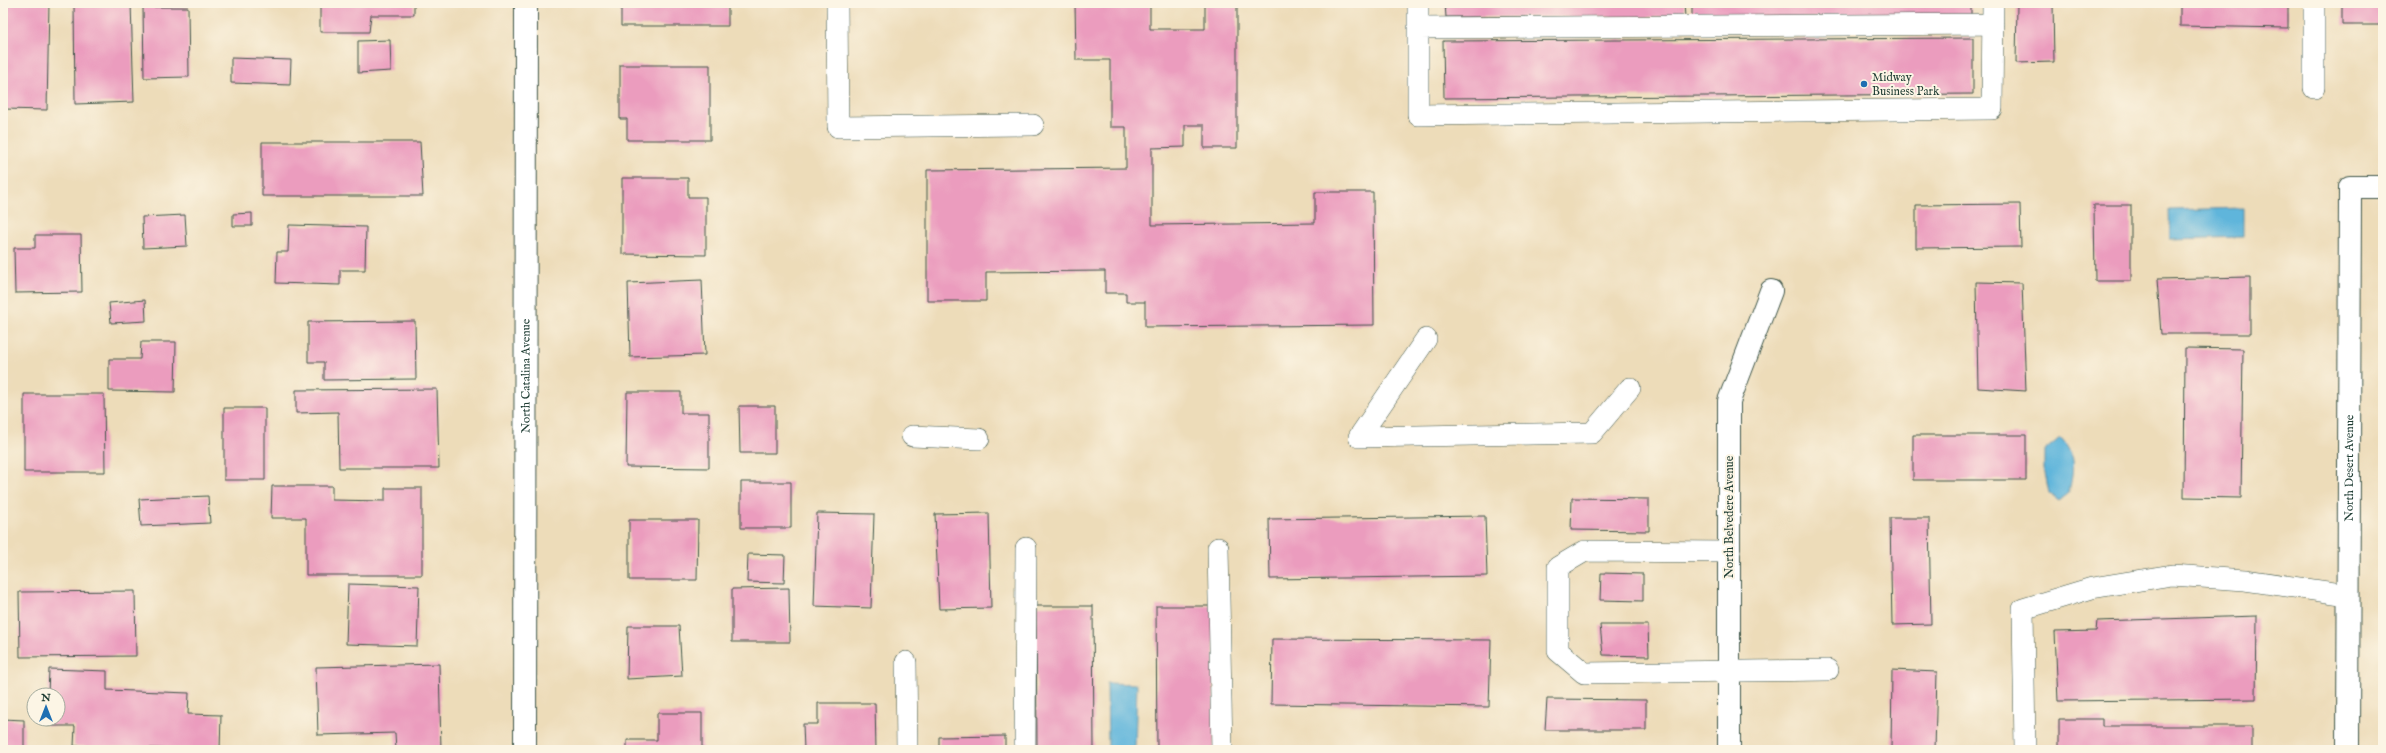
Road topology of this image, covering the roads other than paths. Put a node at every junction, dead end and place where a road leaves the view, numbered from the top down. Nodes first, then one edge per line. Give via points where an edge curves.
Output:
1 (526, 3) edge
2 (837, 3) edge
3 (1418, 3) edge
4 (1993, 3) edge
5 (2314, 3) edge
6 (1993, 24) junction
7 (1418, 28) junction
8 (2314, 88) dead end
9 (1033, 125) dead end
10 (2383, 187) edge
11 (1770, 291) dead end
12 (1426, 339) dead end
13 (1630, 388) dead end
14 (912, 436) dead end
15 (979, 439) dead end
16 (1026, 548) dead end
17 (1218, 548) dead end
18 (1730, 552) junction
19 (2348, 595) junction
20 (906, 662) dead end
21 (1828, 670) dead end
22 (1730, 672) junction
23 (525, 750) edge
24 (907, 750) edge
25 (1025, 750) edge
26 (1222, 750) edge
27 (1729, 750) edge
28 (2025, 750) edge
29 (2348, 750) edge

1 - 23 street, North Catalina Avenue
2 - 9 lane via 838,127
3 - 7 lane
4 - 6 lane
5 - 8 lane
6 - 7 lane
6 - 7 lane via 1992,109 1418,115
10 - 19 street, North Desert Avenue via 2350,187
11 - 18 street, North Belvedere Avenue via 1729,401
12 - 13 lane via 1358,437 1592,433
14 - 15 lane
16 - 25 lane
17 - 26 lane
18 - 22 street, North Belvedere Avenue
18 - 22 lane via 1585,552 1558,567 1558,651 1584,673
19 - 28 lane via 2245,580 2172,575 2092,588 2022,609
19 - 29 street, North Desert Avenue
20 - 24 lane
21 - 22 lane
22 - 27 street, North Belvedere Avenue

